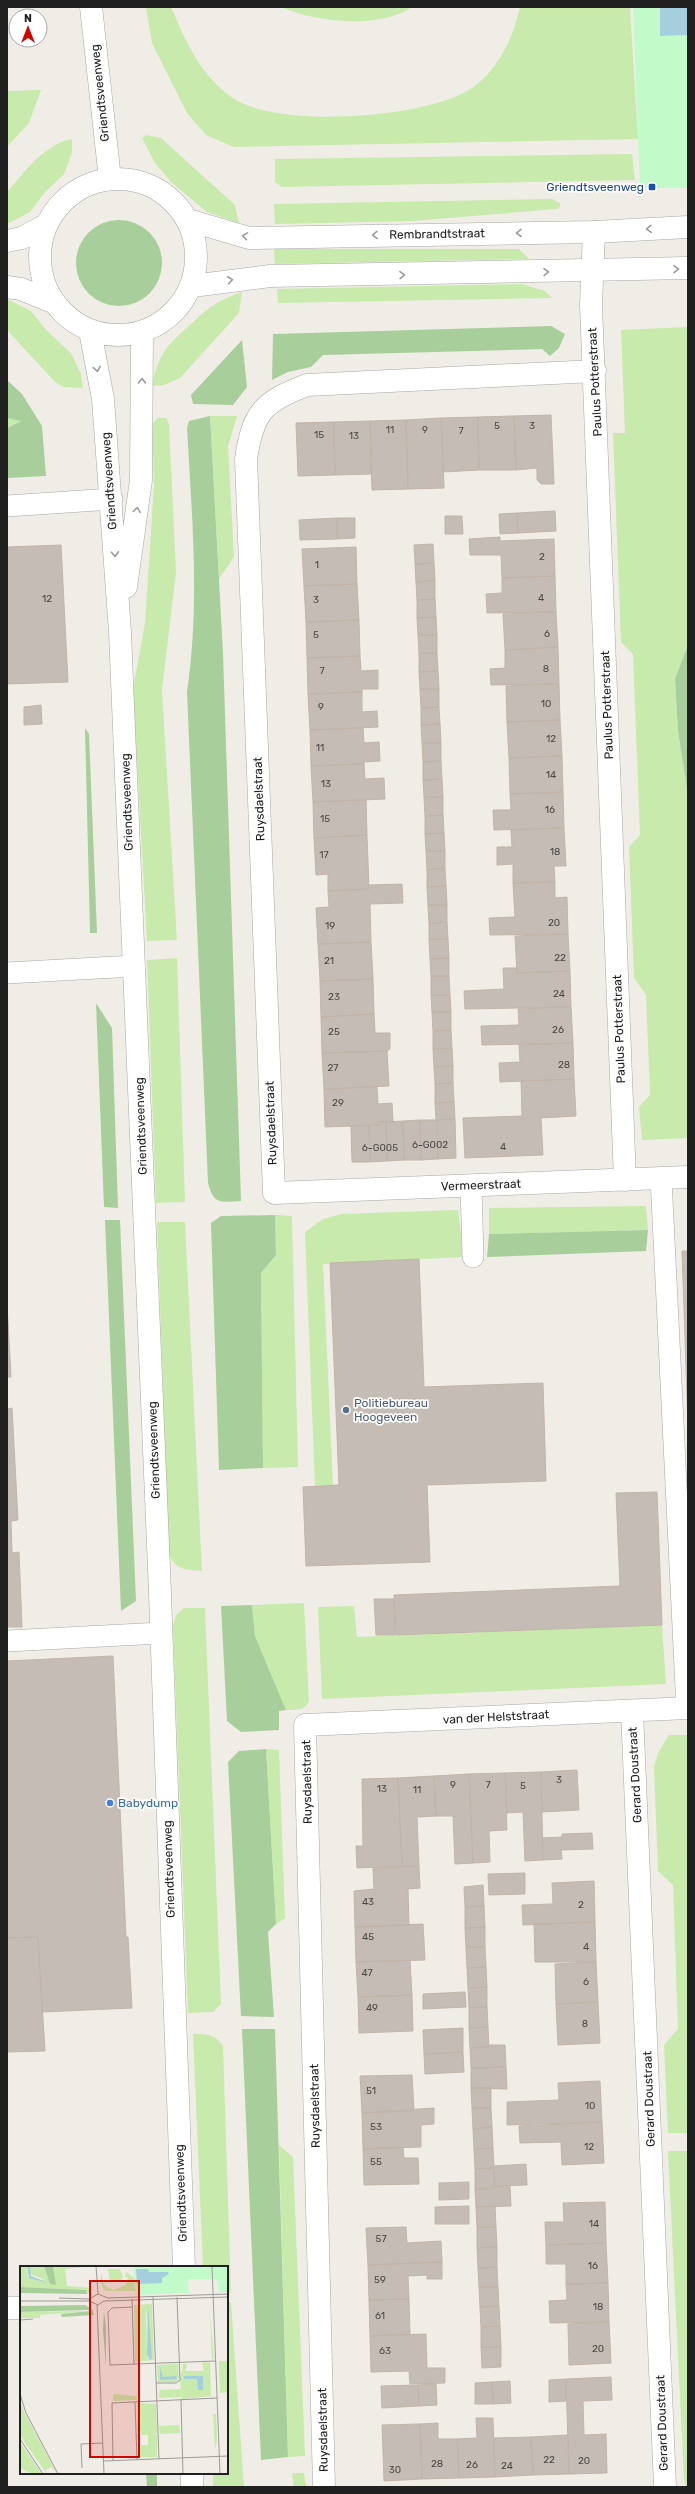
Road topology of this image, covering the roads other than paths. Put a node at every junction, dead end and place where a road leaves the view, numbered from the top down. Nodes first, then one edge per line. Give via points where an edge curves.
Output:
1 (91, 7) edge
2 (110, 179) junction
3 (188, 220) junction
4 (46, 225) junction
5 (688, 227) edge
6 (594, 232) junction
7 (7, 241) edge
8 (688, 268) edge
9 (591, 271) junction
10 (192, 286) junction
11 (7, 287) edge
12 (53, 302) junction
13 (90, 331) junction
14 (142, 332) junction
15 (595, 371) junction
16 (112, 499) junction
17 (7, 506) edge
18 (120, 632) junction
19 (134, 966) junction
20 (7, 973) edge
21 (688, 1177) edge
22 (661, 1178) junction
23 (625, 1180) junction
24 (471, 1186) junction
25 (274, 1193) joint
26 (473, 1257) dead end
27 (161, 1633) junction
28 (7, 1641) edge
29 (687, 1708) edge
30 (632, 1711) junction
31 (305, 1725) joint
32 (184, 2266) edge
33 (7, 2308) edge
34 (20, 2308) edge
35 (192, 2474) edge
36 (192, 2487) edge
37 (324, 2487) edge
38 (665, 2487) edge

1 - 2 street, Griendtsveenweg
2 - 3 street via 133,180 155,188 174,201
2 - 4 street via 84,187 62,203
6 -> 3 street, Rembrandtstraat via 249,238
3 - 10 street via 197,253
4 - 7 street via 22,238
4 - 12 street via 40,251 42,278
5 -> 6 street, Rembrandtstraat
6 - 9 street, Paulus Potterstraat
9 -> 8 street
10 -> 9 street via 264,276
9 - 15 street, Paulus Potterstraat
10 - 14 street via 180,306 163,322
11 - 12 street
12 - 13 street via 69,319
13 - 14 street via 116,336
13 -> 16 street, Griendtsveenweg via 103,399
18 -> 14 street, Griendtsveenweg via 141,480
15 - 23 street, Paulus Potterstraat
15 - 25 street, Ruysdaelstraat via 307,385 282,395 263,409 251,431 246,459
16 - 17 lane
16 -> 18 street, Griendtsveenweg
18 - 19 street, Griendtsveenweg
19 - 20 lane
19 - 27 street, Griendtsveenweg
21 - 22 street, Vermeerstraat
22 - 23 street, Vermeerstraat
22 - 29 lane
23 - 24 street, Vermeerstraat
24 - 25 street, Vermeerstraat
24 - 26 lane
27 - 28 lane
27 - 32 street, Griendtsveenweg
29 - 30 street, van der Helststraat
30 - 31 street, van der Helststraat
30 - 38 street, Gerard Doustraat
31 - 37 street, Ruysdaelstraat
33 - 34 street
35 - 36 street

